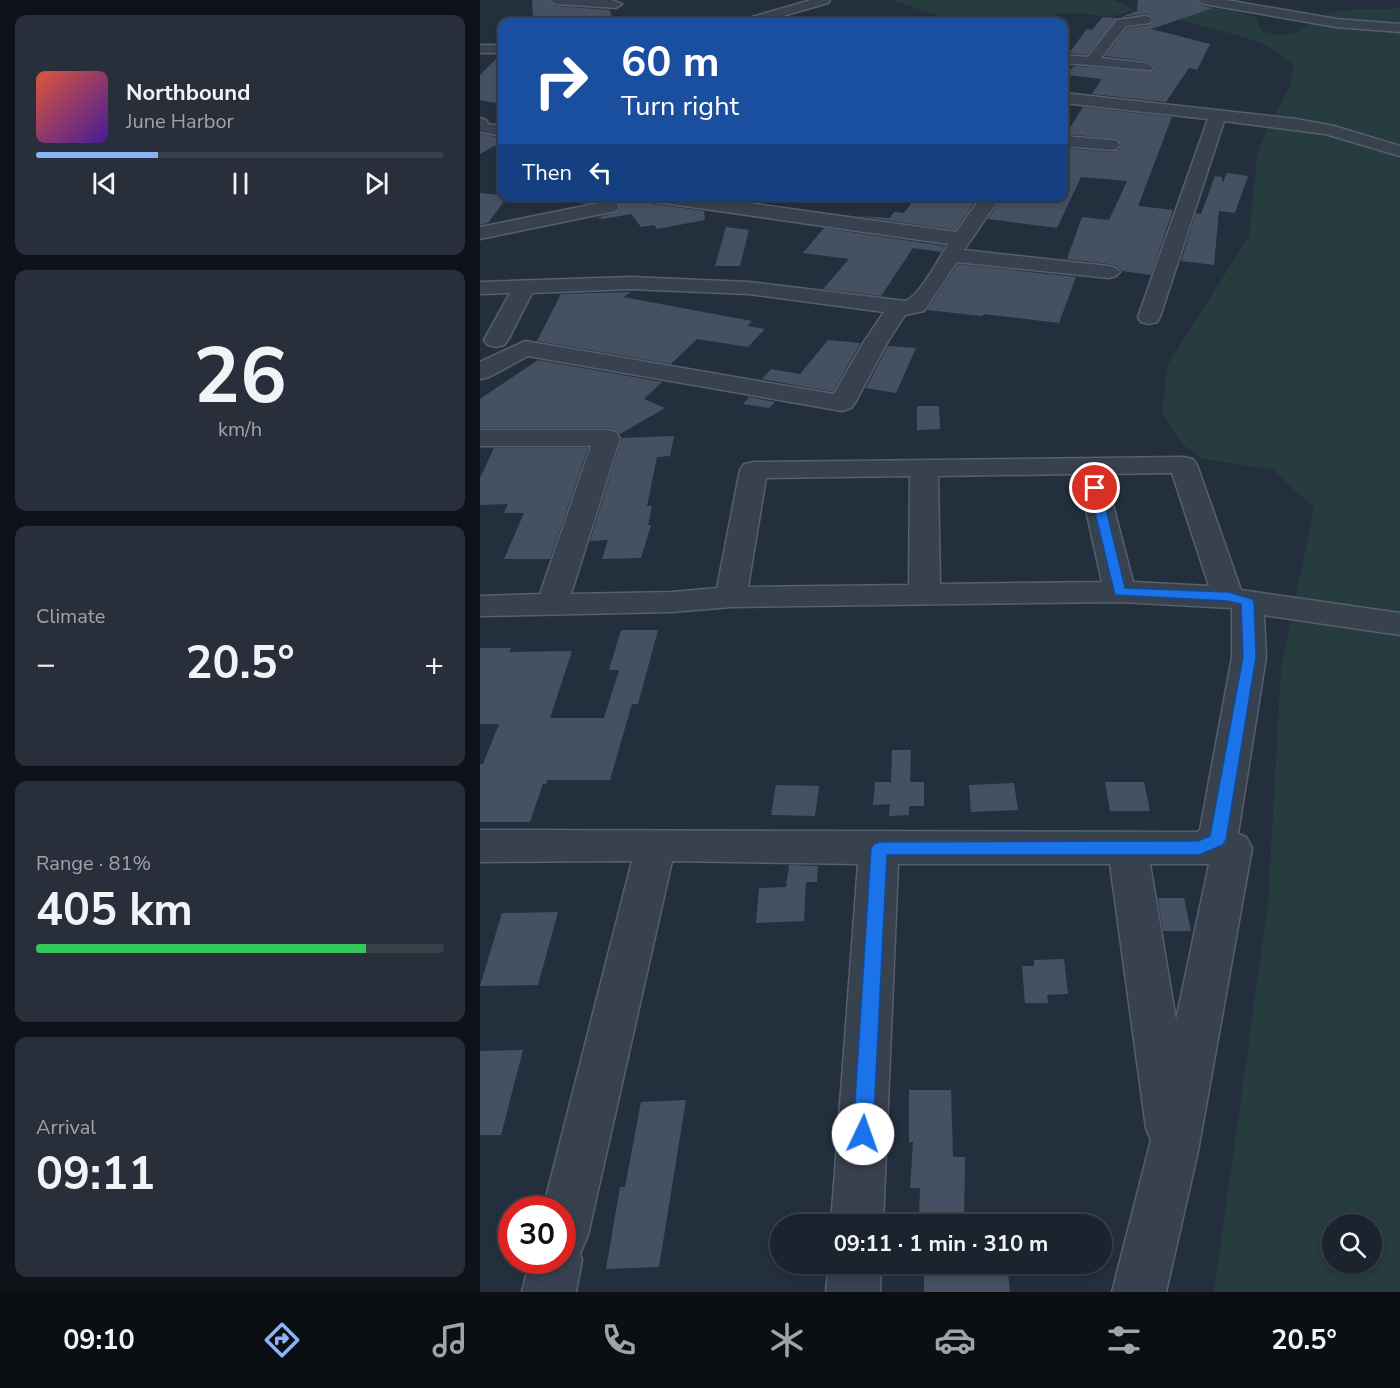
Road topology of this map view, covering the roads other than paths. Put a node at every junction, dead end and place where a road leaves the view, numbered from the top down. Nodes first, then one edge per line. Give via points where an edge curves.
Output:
1 (556, 0) edge
2 (824, 0) edge
3 (1204, 0) edge
4 (616, 4) dead end
5 (763, 18) edge
6 (1145, 20) dead end
7 (1400, 28) edge
8 (498, 48) edge
9 (480, 49) edge
10 (1156, 52) dead end
11 (1068, 59) edge
12 (1091, 62) junction
13 (1146, 67) junction
14 (1127, 95) junction
15 (1068, 98) edge
16 (498, 114) edge
17 (1218, 114) junction
18 (480, 123) edge
19 (480, 127) edge
20 (498, 130) edge
21 (1068, 141) edge
22 (1111, 145) dead end
23 (1400, 151) edge
24 (720, 201) edge
25 (988, 201) edge
26 (746, 203) edge
27 (609, 207) dead end
28 (480, 233) edge
29 (956, 247) junction
30 (1109, 272) dead end
31 (525, 285) junction
32 (480, 288) edge
33 (899, 307) junction
34 (1149, 317) dead end
35 (488, 359) edge
36 (486, 438) edge
37 (480, 466) edge
38 (1090, 467) junction
39 (924, 468) junction
40 (1120, 592) junction
41 (925, 595) junction
42 (731, 597) junction
43 (1238, 599) junction
44 (552, 604) junction
45 (480, 606) edge
46 (1400, 624) edge
47 (656, 845) junction
48 (480, 846) edge
49 (879, 848) junction
50 (1127, 848) junction
51 (1199, 848) junction
52 (1173, 1151) junction
53 (571, 1196) edge
54 (858, 1214) edge
55 (553, 1274) edge
56 (854, 1274) edge
57 (549, 1292) edge
58 (853, 1292) edge
59 (1139, 1292) edge

1 - 4 street
2 - 5 street
3 - 7 street via 1336,22
6 - 12 street via 1122,23
8 - 9 street
10 - 13 street
11 - 12 street
12 - 13 street
13 - 14 street
14 - 15 street
14 - 17 street
16 - 18 street
17 - 23 street via 1328,130
17 - 34 street
19 - 20 street
21 - 22 street
24 - 26 street
25 - 29 street
26 - 29 street
27 - 28 street
29 - 30 street
29 - 33 street via 916,306
31 - 32 street
31 - 33 street via 631,283 749,288
31 - 35 street
33 - 35 street via 845,400 838,403 525,348
36 - 37 street
36 - 44 street via 607,438
38 - 39 street
38 - 40 street
38 - 43 street via 1183,465
39 - 41 street
39 - 42 street via 754,470
40 - 41 street
40 - 43 street
41 - 42 street
42 - 44 street
43 - 46 street
43 - 51 street via 1250,657 1218,840
44 - 45 street
47 - 48 street
47 - 49 street
47 - 53 street
49 - 50 street
49 - 54 street
50 - 51 street
50 - 52 street
51 - 52 street via 1232,849
52 - 59 street
55 - 57 street
56 - 58 street

